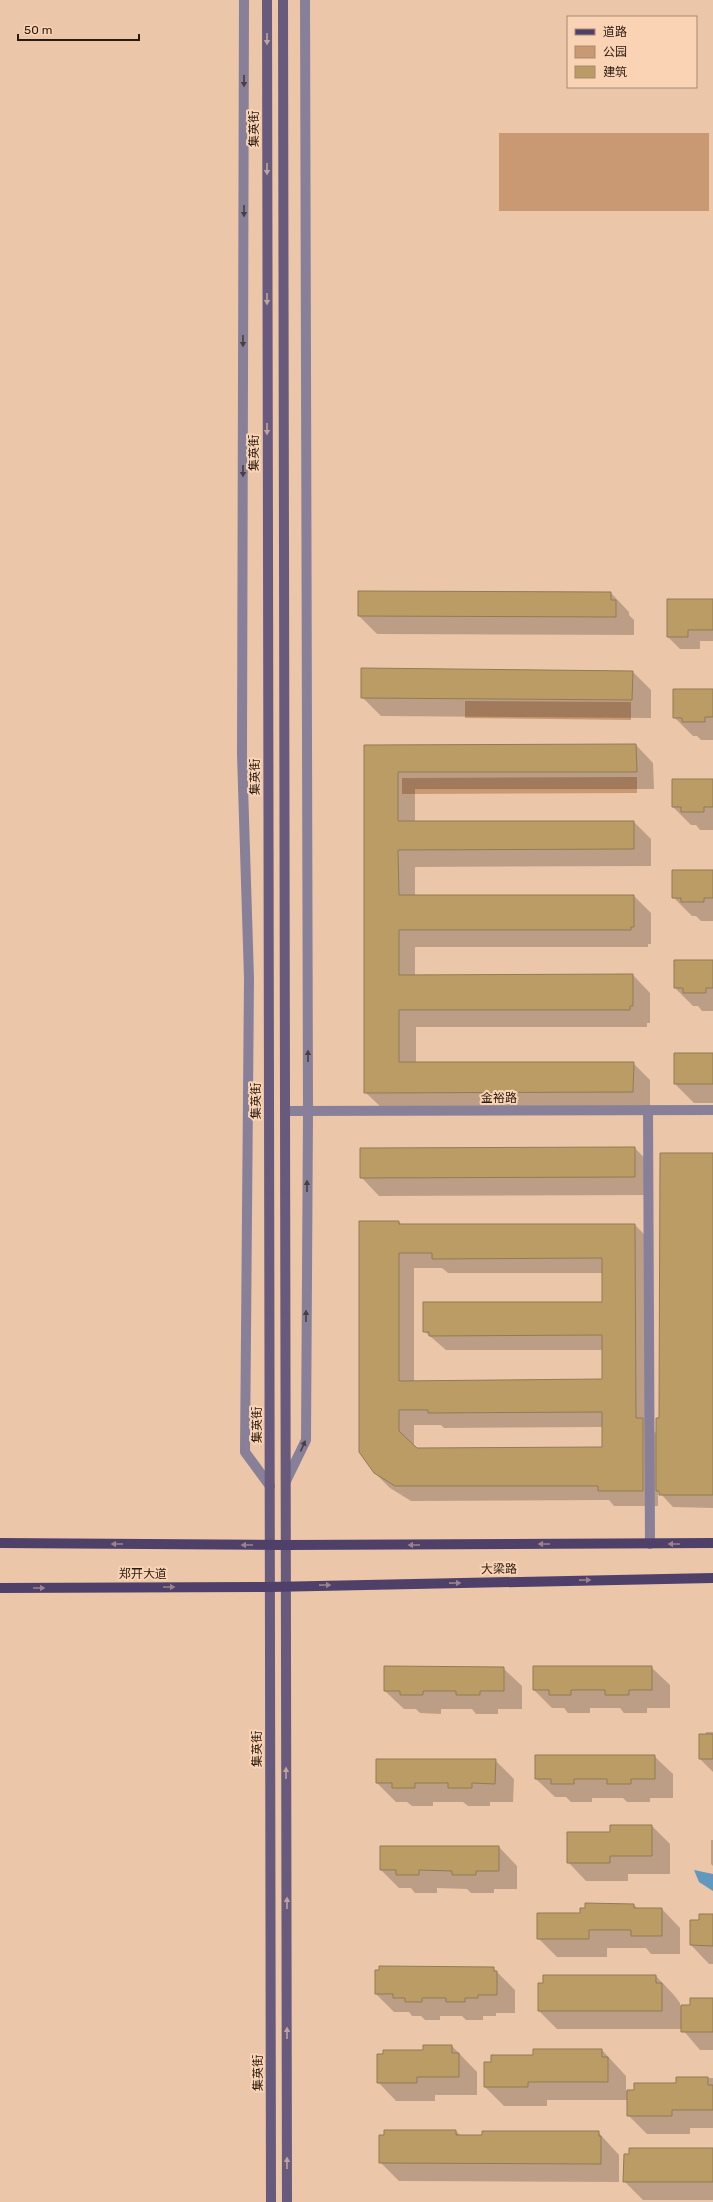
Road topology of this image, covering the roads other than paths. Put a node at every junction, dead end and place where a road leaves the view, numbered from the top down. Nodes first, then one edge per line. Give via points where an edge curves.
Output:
1 (244, 0) edge
2 (267, 0) edge
3 (283, 0) edge
4 (305, 0) edge
5 (648, 1110) junction
6 (713, 1110) edge
7 (285, 1111) junction
8 (308, 1111) junction
9 (286, 1481) junction
10 (270, 1486) junction
11 (0, 1543) edge
12 (713, 1543) edge
13 (650, 1544) junction
14 (270, 1545) junction
15 (286, 1545) junction
16 (713, 1578) edge
17 (286, 1586) junction
18 (270, 1587) junction
19 (0, 1588) edge
20 (271, 2202) edge
21 (287, 2202) edge

1 -> 10 street via 242,754 249,978 245,1452
2 -> 10 main road, 集英街
3 - 7 main road
8 -> 4 street
5 - 6 street, 金裕路
5 - 8 street, 金裕路
5 - 13 street
7 - 8 street, 金裕路
7 - 9 main road
9 -> 8 street via 306,1440
9 - 15 main road
10 - 14 main road, 集英街
14 -> 11 main road
12 -> 13 main road, 大梁路
13 -> 15 main road, 大梁路
14 - 15 main road
14 - 18 main road, 集英街
15 - 17 main road
17 -> 16 main road, 大梁路
17 - 18 main road, 郑开大道
21 -> 17 main road
19 -> 18 main road, 郑开大道
18 - 20 main road, 集英街

